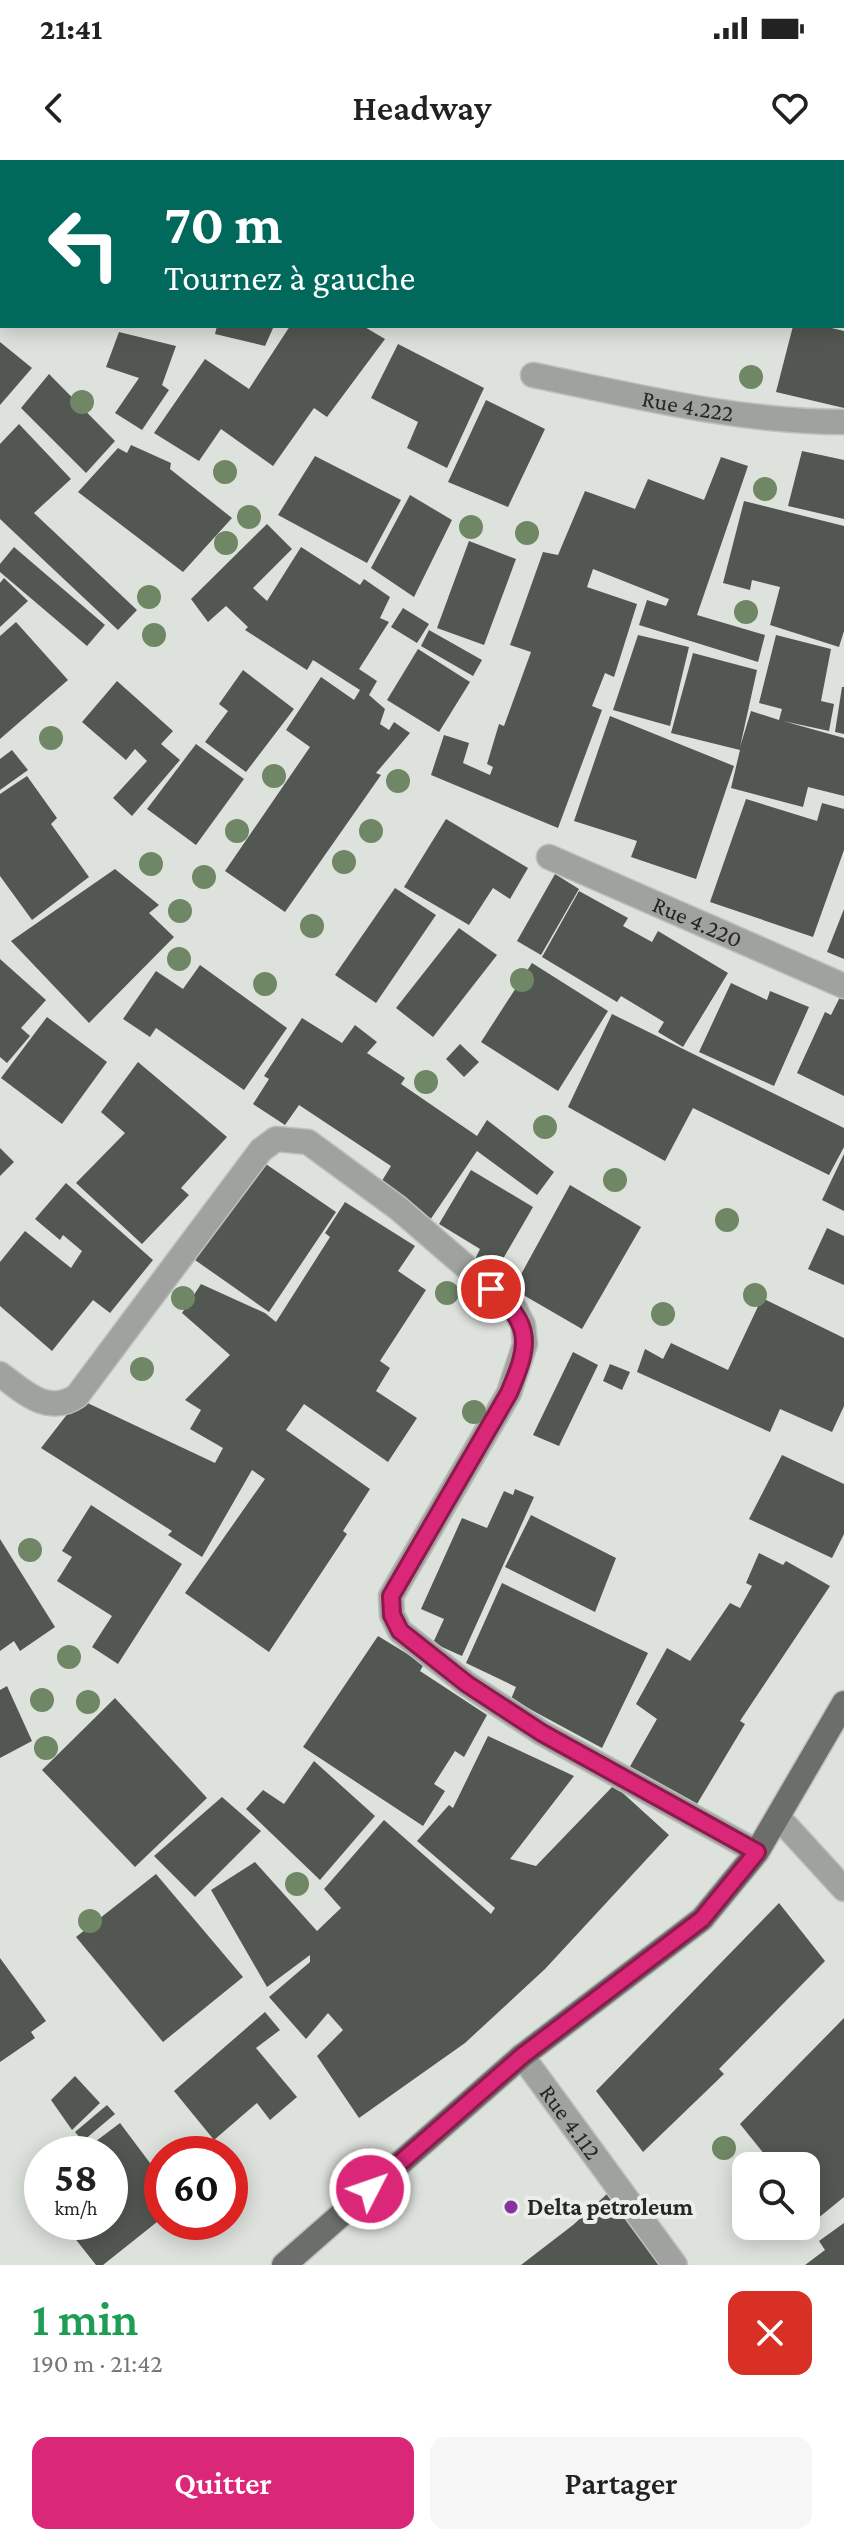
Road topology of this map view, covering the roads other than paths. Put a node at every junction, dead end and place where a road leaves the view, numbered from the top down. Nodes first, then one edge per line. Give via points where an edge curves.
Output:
1 (533, 375) dead end
2 (844, 422) edge
3 (549, 857) dead end
4 (844, 986) edge
5 (0, 1374) edge
6 (844, 1703) edge
7 (779, 1818) junction
8 (757, 1852) junction
9 (844, 1889) edge
10 (522, 2056) junction
11 (284, 2265) edge
12 (675, 2265) edge

1 - 2 street, Rue 4.222 via 691,407 798,422
3 - 4 street, Rue 4.220
5 - 8 street via 49,1405 66,1404 77,1396 261,1150 276,1139 308,1142 398,1208 515,1309 523,1325 525,1344 509,1393 391,1596 400,1631 542,1733
6 - 7 main road
7 - 8 main road
7 - 9 street
8 - 10 main road via 702,1919
10 - 11 main road
10 - 12 street, Rue 4.112

